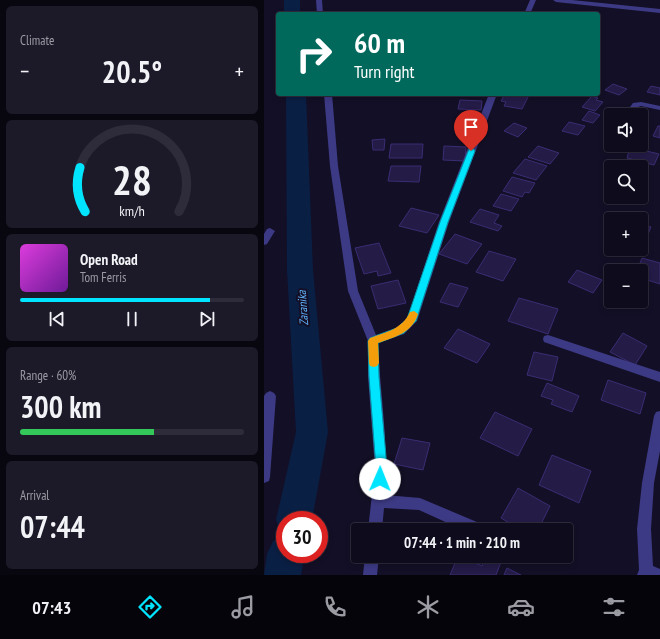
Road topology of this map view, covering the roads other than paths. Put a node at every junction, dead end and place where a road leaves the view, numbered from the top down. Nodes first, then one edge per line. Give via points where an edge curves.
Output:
1 (319, 0) edge
2 (533, 0) edge
3 (556, 0) edge
4 (660, 11) edge
5 (320, 12) edge
6 (528, 12) edge
7 (328, 96) edge
8 (492, 96) edge
9 (634, 108) edge
10 (660, 108) edge
11 (270, 231) dead end
12 (264, 242) edge
13 (548, 339) dead end
14 (373, 341) junction
15 (660, 377) edge
16 (270, 396) dead end
17 (660, 416) edge
18 (264, 478) edge
19 (378, 501) junction
20 (376, 523) edge
21 (463, 523) edge
22 (371, 563) edge
23 (649, 573) edge
24 (370, 575) edge

1 - 5 street
2 - 6 street
3 - 4 street
7 - 14 street via 334,166 353,291
8 - 14 street via 444,222 412,321 400,331
9 - 10 street via 641,104
11 - 12 street
13 - 15 street
14 - 19 street via 381,468
16 - 18 street
17 - 23 street via 644,522
19 - 20 street
19 - 21 street via 420,504
22 - 24 street

